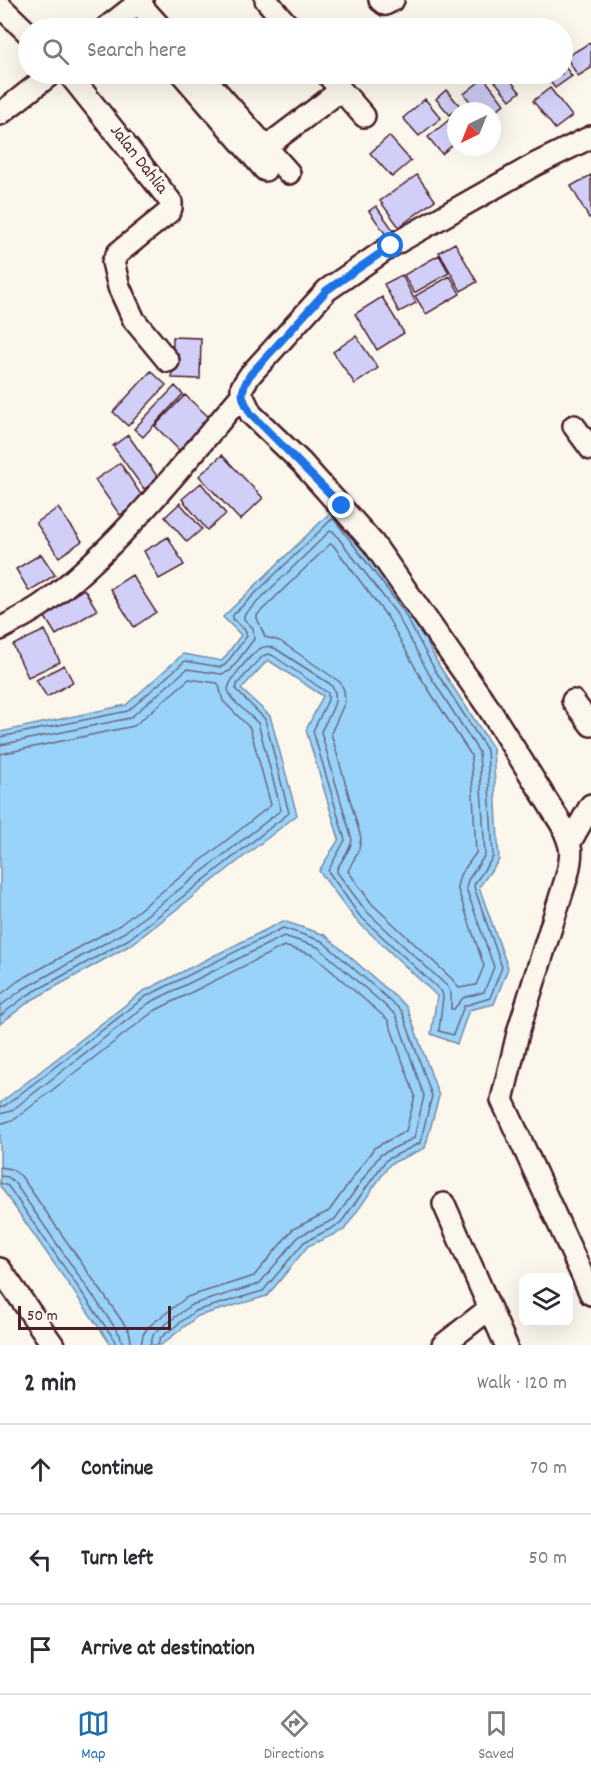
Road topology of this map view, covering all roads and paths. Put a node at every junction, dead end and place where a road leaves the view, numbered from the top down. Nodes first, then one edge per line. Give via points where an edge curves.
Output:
1 (266, 0) edge
2 (380, 0) edge
3 (393, 0) edge
4 (136, 3) edge
5 (0, 6) edge
6 (118, 18) edge
7 (140, 18) edge
8 (151, 18) edge
9 (281, 18) edge
10 (18, 23) edge
11 (38, 84) edge
12 (77, 84) edge
13 (191, 84) edge
14 (210, 84) edge
15 (336, 84) edge
16 (341, 90) junction
17 (0, 114) edge
18 (364, 116) dead end
19 (591, 137) edge
20 (266, 147) junction
21 (265, 170) dead end
22 (290, 173) dead end
23 (168, 361) dead end
24 (242, 395) junction
25 (574, 426) dead end
26 (591, 449) edge
27 (0, 629) edge
28 (573, 701) dead end
29 (591, 725) edge
30 (591, 805) edge
31 (566, 833) junction
32 (444, 1204) dead end
33 (0, 1269) edge
34 (591, 1294) edge
35 (490, 1308) junction
36 (53, 1345) edge
37 (443, 1345) edge
38 (506, 1345) edge

1 - 9 street
2 - 3 street via 385,4
4 - 6 street
4 - 7 street
4 - 8 street
5 - 10 street
11 - 17 street
12 - 23 street, Jalan Dahlia via 171,202 169,212 118,253 113,262 134,320
13 - 21 street
14 - 20 street
15 - 16 street
16 - 18 street
16 - 20 street
19 - 24 street via 527,169 353,270 327,290 250,375
20 - 22 street
24 - 27 street via 81,573 42,604
24 - 31 street via 251,414 373,543 488,707
25 - 26 street
28 - 29 street
30 - 31 street
31 - 34 street via 572,855 567,876 519,1029 502,1100
32 - 35 street
33 - 36 street
35 - 37 street
35 - 38 street

